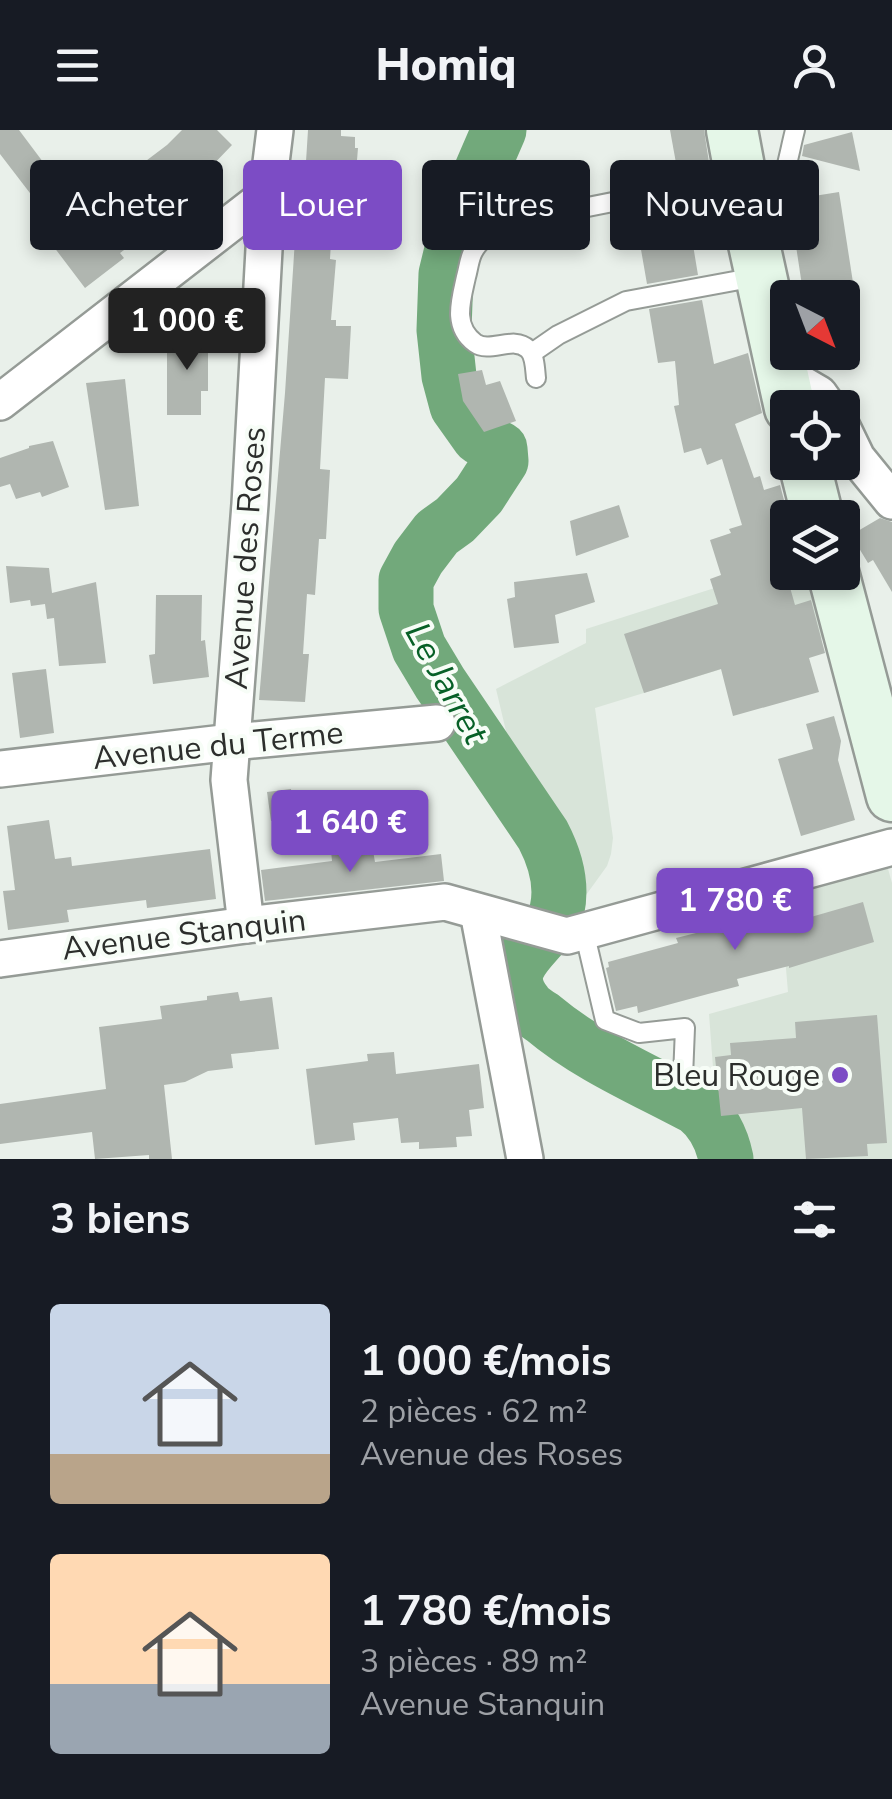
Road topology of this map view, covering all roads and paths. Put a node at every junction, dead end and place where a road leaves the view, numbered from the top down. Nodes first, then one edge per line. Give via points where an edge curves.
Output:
1 (275, 130) edge
2 (795, 130) edge
3 (736, 154) edge
4 (271, 160) edge
5 (787, 160) edge
6 (243, 215) edge
7 (264, 250) edge
8 (755, 250) edge
9 (761, 276) junction
10 (532, 352) junction
11 (536, 378) dead end
12 (786, 390) edge
13 (0, 402) edge
14 (860, 461) edge
15 (892, 501) edge
16 (838, 590) edge
17 (436, 723) dead end
18 (232, 742) junction
19 (0, 769) edge
20 (892, 796) edge
21 (892, 848) edge
22 (478, 912) junction
23 (246, 925) junction
24 (580, 932) junction
25 (0, 958) edge
26 (683, 1077) dead end
27 (525, 1159) edge

1 - 4 street, Avenue des Roses
2 - 5 lane
3 - 10 lane via 488,234 472,252 461,324 482,347 524,344
6 - 13 street
7 - 18 street, Avenue des Roses
8 - 9 main road
9 - 10 lane via 626,301
9 - 12 main road
10 - 11 lane
14 - 15 street
16 - 20 main road
17 - 18 street, Avenue du Terme
18 - 19 street, Avenue du Terme
18 - 23 street, Avenue des Roses
21 - 24 street
22 - 23 street, Avenue Stanquin via 444,902
22 - 24 street, Avenue Stanquin
22 - 27 street
23 - 25 street, Avenue Stanquin
24 - 26 lane via 604,1020 638,1033 684,1028

